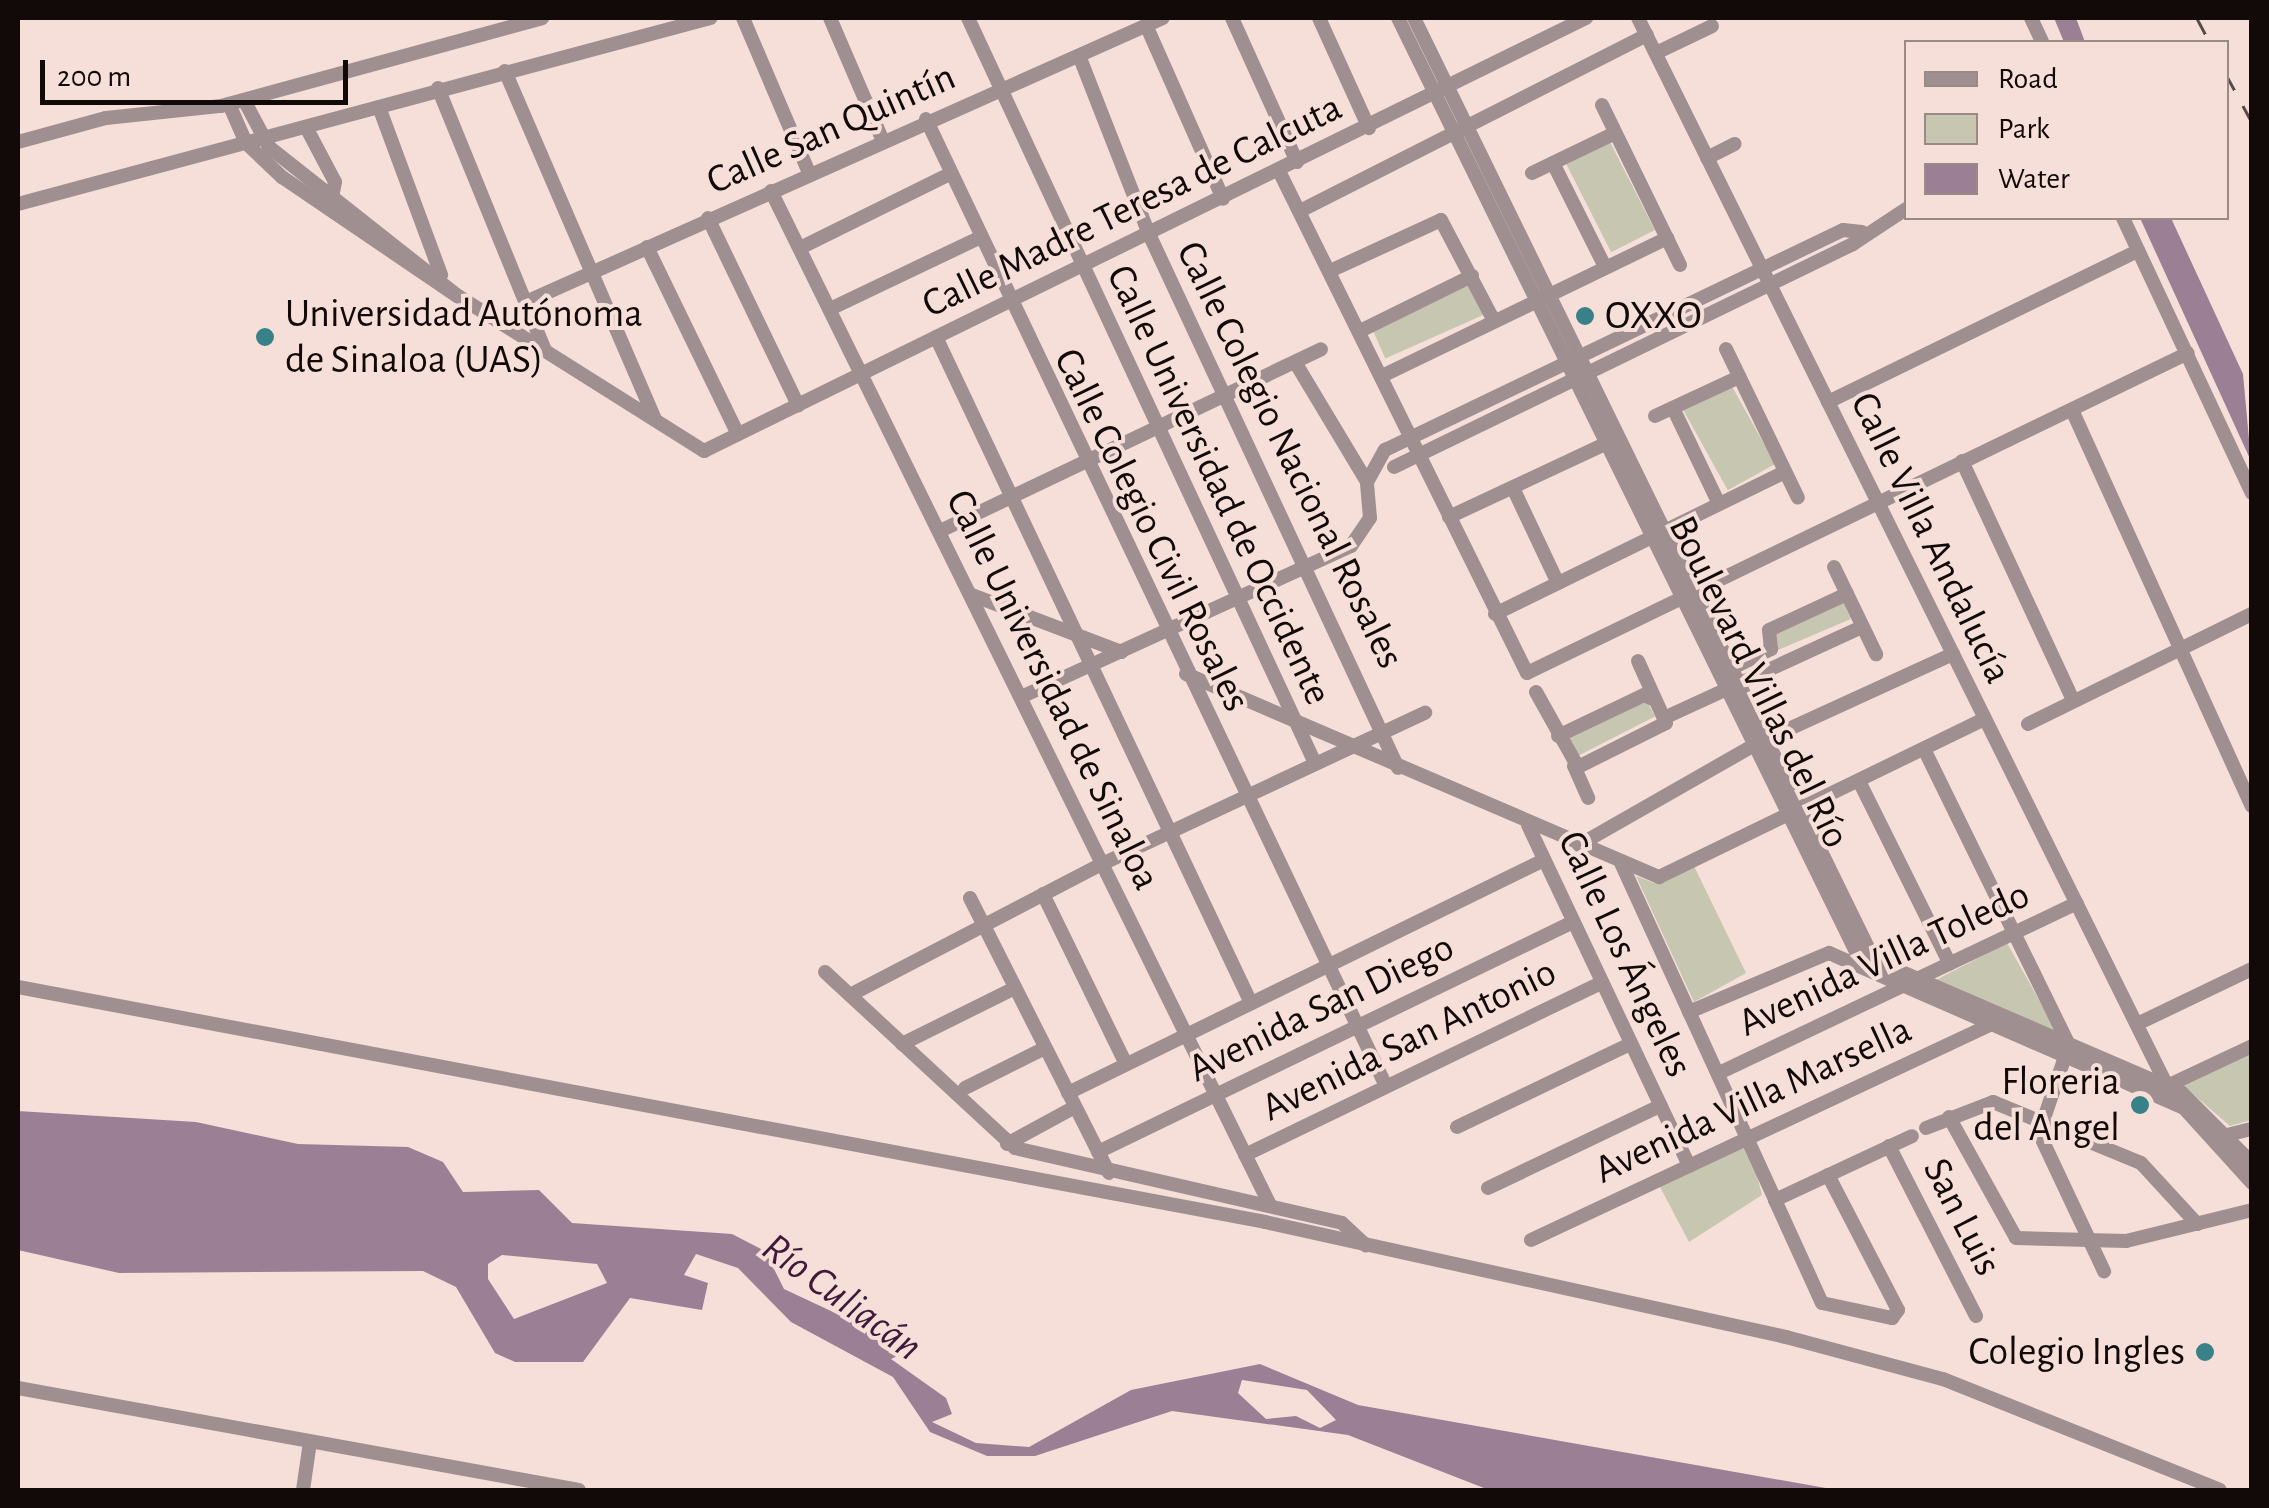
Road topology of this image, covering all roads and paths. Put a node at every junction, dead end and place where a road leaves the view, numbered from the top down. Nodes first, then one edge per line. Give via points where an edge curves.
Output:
1 (542, 18) edge
2 (710, 18) edge
3 (743, 18) edge
4 (830, 18) edge
5 (968, 18) edge
6 (1163, 18) edge
7 (1232, 18) edge
8 (1319, 18) edge
9 (1398, 18) edge
10 (1414, 18) edge
11 (1586, 18) edge
12 (1638, 18) edge
13 (1146, 26) junction
14 (1712, 26) dead end
15 (1647, 35) junction
16 (1656, 53) junction
17 (1080, 58) junction
18 (505, 71) junction
19 (438, 88) junction
20 (1002, 90) junction
21 (1440, 94) junction
22 (237, 102) junction
23 (1602, 105) dead end
24 (379, 107) junction
25 (926, 120) junction
26 (306, 127) junction
27 (1369, 128) junction
28 (1457, 131) junction
29 (1615, 133) junction
30 (262, 138) junction
31 (882, 139) junction
32 (18, 142) edge
33 (246, 143) junction
34 (1735, 144) dead end
35 (1707, 158) junction
36 (1297, 162) junction
37 (1554, 162) junction
38 (1279, 171) junction
39 (809, 173) junction
40 (1532, 173) dead end
41 (950, 174) junction
42 (772, 190) junction
43 (334, 198) junction
44 (1223, 199) junction
45 (18, 204) edge
46 (1300, 210) junction
47 (1904, 210) edge
48 (325, 212) junction
49 (708, 218) junction
50 (2123, 220) edge
51 (1862, 232) junction
52 (1149, 234) junction
53 (978, 238) junction
54 (1667, 238) junction
55 (646, 247) junction
56 (800, 248) junction
57 (2138, 251) junction
58 (1680, 265) dead end
59 (1605, 267) junction
60 (1762, 267) junction
61 (1079, 268) junction
62 (1330, 271) junction
63 (588, 274) junction
64 (1472, 276) junction
65 (442, 277) junction
66 (1770, 285) junction
67 (453, 295) junction
68 (1540, 299) junction
69 (526, 302) junction
70 (1007, 302) junction
71 (830, 310) junction
72 (1494, 321) junction
73 (1360, 331) junction
74 (936, 337) junction
75 (1726, 348) dead end
76 (1321, 349) dead end
77 (546, 350) junction
78 (2188, 353) junction
79 (1571, 360) junction
80 (1295, 362) junction
81 (861, 374) junction
82 (1382, 376) junction
83 (1579, 377) junction
84 (1739, 377) junction
85 (1225, 397) junction
86 (1828, 402) junction
87 (798, 405) junction
88 (1674, 408) junction
89 (2072, 410) junction
90 (1655, 416) dead end
91 (655, 420) junction
92 (1156, 429) junction
93 (738, 434) junction
94 (1411, 438) junction
95 (1605, 444) junction
96 (1419, 455) junction
97 (1962, 461) junction
98 (1084, 463) junction
99 (1394, 467) dead end
100 (1785, 472) junction
101 (1366, 482) junction
102 (1512, 488) junction
103 (2252, 493) edge
104 (1012, 497) junction
105 (1798, 498) dead end
106 (1878, 502) junction
107 (1720, 504) junction
108 (1449, 518) junction
109 (940, 531) junction
110 (1656, 535) junction
111 (1834, 566) dead end
112 (1310, 568) junction
113 (1558, 583) junction
114 (1847, 594) junction
115 (972, 595) junction
116 (1688, 598) junction
117 (1237, 600) junction
118 (1495, 614) junction
119 (2252, 614) edge
120 (1862, 627) junction
121 (1166, 632) junction
122 (1076, 636) junction
123 (2178, 648) junction
124 (1121, 652) junction
125 (1876, 654) dead end
126 (1953, 654) junction
127 (1773, 655) junction
128 (1638, 661) dead end
129 (1091, 666) junction
130 (1186, 674) junction
131 (1727, 678) junction
132 (1536, 692) dead end
133 (2072, 696) junction
134 (1021, 698) junction
135 (1656, 701) junction
136 (1425, 713) dead end
137 (1664, 718) junction
138 (1985, 719) junction
139 (1295, 721) junction
140 (2028, 724) dead end
141 (1385, 727) junction
142 (1558, 736) junction
143 (1758, 743) junction
144 (1346, 746) junction
145 (1924, 749) junction
146 (1314, 761) junction
147 (1579, 765) junction
148 (1398, 768) junction
149 (1860, 782) junction
150 (1244, 795) junction
151 (1588, 798) dead end
152 (2252, 806) edge
153 (1794, 814) junction
154 (1528, 824) junction
155 (1169, 831) junction
156 (1579, 845) junction
157 (1544, 860) junction
158 (1621, 863) junction
159 (1102, 864) junction
160 (1043, 894) junction
161 (970, 898) dead end
162 (2077, 904) junction
163 (1573, 922) junction
164 (984, 925) junction
165 (2015, 934) junction
166 (1950, 964) junction
167 (1327, 966) junction
168 (1864, 968) junction
169 (2252, 970) edge
170 (824, 972) dead end
171 (1601, 983) junction
172 (1911, 983) junction
173 (18, 987) edge
174 (1015, 988) junction
175 (850, 996) junction
176 (1251, 1003) junction
177 (1689, 1012) junction
178 (1994, 1019) junction
179 (2137, 1024) junction
180 (1357, 1027) junction
181 (1185, 1036) junction
182 (902, 1044) junction
183 (1630, 1044) junction
184 (2252, 1046) edge
185 (1045, 1048) junction
186 (2067, 1052) junction
187 (1126, 1064) junction
188 (1719, 1073) junction
189 (1386, 1086) junction
190 (965, 1088) dead end
191 (2165, 1092) junction
192 (1068, 1093) junction
193 (1215, 1096) junction
194 (1660, 1106) junction
195 (1076, 1108) junction
196 (1949, 1117) junction
197 (2039, 1120) junction
198 (1456, 1127) dead end
199 (2252, 1128) edge
200 (1750, 1138) junction
201 (2232, 1142) edge
202 (1008, 1144) junction
203 (1890, 1146) junction
204 (1098, 1152) junction
205 (1245, 1156) junction
206 (2252, 1164) edge
207 (1689, 1166) junction
208 (1109, 1174) junction
209 (1828, 1176) junction
210 (2252, 1183) edge
211 (1488, 1188) dead end
212 (1775, 1200) junction
213 (1270, 1205) junction
214 (2252, 1210) edge
215 (2197, 1224) junction
216 (1531, 1240) dead end
217 (2089, 1242) junction
218 (1366, 1244) junction
219 (2104, 1271) dead end
220 (1976, 1316) dead end
221 (18, 1388) edge
222 (310, 1442) junction
223 (303, 1490) edge
224 (580, 1490) edge
225 (2220, 1490) edge

1 - 22 street
2 - 18 street
3 - 39 street
4 - 31 street
5 - 20 street, Calle Universidad de Occidente
6 - 13 street, Calle San Quintín
7 - 36 street
8 - 27 street
9 - 21 street, Boulevard Villas del Río
10 - 21 street, Boulevard Villas del Río
11 - 21 street, Calle Madre Teresa de Calcuta
12 - 15 street, Calle Villa Andalucía
13 - 17 street, Calle San Quintín
13 - 44 street
14 - 16 street
15 - 16 street, Calle Villa Andalucía
15 - 28 street
16 - 35 street, Calle Villa Andalucía
17 - 20 street, Calle San Quintín
17 - 52 street, Calle Colegio Nacional Rosales
18 - 19 street
18 - 63 street
19 - 24 street
19 - 69 street
20 - 25 street, Calle San Quintín
20 - 61 street, Calle Universidad de Occidente
21 - 27 street, Calle Madre Teresa de Calcuta
21 - 28 street, Boulevard Villas del Río
22 - 30 street
22 - 32 street via 106,118
22 - 33 street
23 - 29 street
24 - 26 street
24 - 65 street
25 - 31 street, Calle San Quintín
25 - 41 street, Calle Colegio Civil Rosales
26 - 30 street
26 - 43 street
27 - 36 street, Calle Madre Teresa de Calcuta
28 - 46 street
28 - 68 street, Boulevard Villas del Río
29 - 37 street
29 - 54 street
30 - 33 street
30 - 43 street
31 - 39 street, Calle San Quintín
33 - 45 street
33 - 48 street
34 - 35 street
35 - 60 street, Calle Villa Andalucía
36 - 38 street, Calle Madre Teresa de Calcuta
37 - 40 street
37 - 59 street
38 - 44 street, Calle Madre Teresa de Calcuta
38 - 46 street
39 - 42 street, Calle San Quintín
41 - 53 street, Calle Colegio Civil Rosales
41 - 56 street
42 - 49 street, Calle San Quintín
42 - 56 street, Calle Universidad de Sinaloa
43 - 48 street
43 - 65 street
44 - 52 street, Calle Madre Teresa de Calcuta
46 - 62 street
47 - 51 street
48 - 67 street
49 - 55 street, Calle San Quintín
49 - 87 street
50 - 57 street
51 - 60 street via 1842,230
51 - 66 street
52 - 61 street, Calle Madre Teresa de Calcuta
52 - 85 street, Calle Colegio Nacional Rosales
53 - 70 street, Calle Colegio Civil Rosales
53 - 71 street
54 - 58 street
54 - 59 street
55 - 63 street, Calle San Quintín
55 - 93 street
56 - 71 street, Calle Universidad de Sinaloa
57 - 78 street
57 - 86 street
59 - 68 street
60 - 66 street, Calle Villa Andalucía
60 - 79 street
61 - 70 street, Calle Madre Teresa de Calcuta
61 - 92 street, Calle Universidad de Occidente
62 - 64 street via 1435,220 1448,226
62 - 73 street
63 - 69 street, Calle San Quintín
63 - 91 street
64 - 72 street
64 - 73 street
65 - 67 street
66 - 83 street
66 - 86 street, Calle Villa Andalucía
67 - 77 street
68 - 72 street
68 - 79 street, Boulevard Villas del Río
69 - 77 street
70 - 74 street, Calle Madre Teresa de Calcuta
70 - 98 street, Calle Colegio Civil Rosales
71 - 81 street, Calle Universidad de Sinaloa
72 - 82 street
73 - 82 street
74 - 81 street, Calle Madre Teresa de Calcuta
74 - 104 street
75 - 84 street
76 - 80 street
77 - 91 street
78 - 89 street
78 - 103 street
79 - 83 street, Boulevard Villas del Río
79 - 94 street
80 - 85 street
80 - 101 street
81 - 87 street, Calle Madre Teresa de Calcuta
81 - 109 street, Calle Universidad de Sinaloa
82 - 94 street
83 - 95 street, Boulevard Villas del Río
83 - 96 street
83 - 110 street, Boulevard Villas del Río
84 - 88 street
84 - 100 street
85 - 92 street
85 - 112 street, Calle Colegio Nacional Rosales
86 - 106 street, Calle Villa Andalucía
87 - 93 street, Calle Madre Teresa de Calcuta
88 - 90 street
88 - 107 street
89 - 97 street
89 - 123 street
91 - 93 street, Calle Madre Teresa de Calcuta via 704,451
92 - 98 street
92 - 117 street, Calle Universidad de Occidente
94 - 96 street
94 - 101 street via 1377,454
95 - 102 street
95 - 110 street, Boulevard Villas del Río
96 - 99 street
96 - 108 street
97 - 106 street
97 - 133 street
98 - 104 street
98 - 121 street, Calle Colegio Civil Rosales
100 - 105 street
100 - 107 street
101 - 112 street via 1364,532
102 - 108 street
102 - 113 street
104 - 109 street
104 - 122 street
106 - 116 street
106 - 126 street, Calle Villa Andalucía
107 - 110 street
108 - 118 street
109 - 115 street, Calle Universidad de Sinaloa
110 - 113 street
110 - 116 street, Boulevard Villas del Río
111 - 114 street
112 - 117 street
112 - 141 street, Calle Colegio Nacional Rosales
113 - 118 street
114 - 120 street
114 - 127 street via 1769,630
115 - 122 street
115 - 134 street, Calle Universidad de Sinaloa
116 - 118 street via 1533,673 1519,664
116 - 131 street, Boulevard Villas del Río
117 - 121 street
117 - 139 street, Calle Universidad de Occidente
119 - 123 street
120 - 125 street
120 - 127 street
121 - 124 street
121 - 130 street, Calle Colegio Civil Rosales
122 - 124 street
122 - 129 street
123 - 133 street
123 - 152 street
124 - 129 street
126 - 138 street, Calle Villa Andalucía
126 - 143 street
127 - 131 street
128 - 135 street
129 - 134 street
129 - 155 street
130 - 139 street
130 - 150 street, Calle Colegio Civil Rosales
131 - 137 street
131 - 143 street, Boulevard Villas del Río
132 - 142 street
133 - 140 street
134 - 159 street, Calle Universidad de Sinaloa
135 - 137 street
135 - 142 street via 1644,695
136 - 141 street
137 - 147 street via 1662,728
138 - 145 street
138 - 162 street, Calle Villa Andalucía
139 - 144 street
139 - 146 street, Calle Universidad de Occidente
141 - 144 street
141 - 148 street, Calle Colegio Nacional Rosales
142 - 147 street
143 - 153 street, Boulevard Villas del Río
143 - 156 street
144 - 146 street
144 - 148 street
145 - 149 street
145 - 165 street
146 - 150 street
147 - 151 street
148 - 154 street
149 - 153 street
149 - 166 street
150 - 155 street
150 - 167 street, Calle Colegio Civil Rosales
153 - 158 street via 1664,877
153 - 168 street, Boulevard Villas del Río
153 - 172 street, Boulevard Villas del Río via 1874,960
154 - 156 street
154 - 157 street, Calle Los Ángeles
155 - 159 street
155 - 176 street
156 - 158 street
157 - 163 street, Calle Los Ángeles
157 - 167 street
158 - 177 street
159 - 160 street
159 - 181 street, Calle Universidad de Sinaloa
160 - 164 street
160 - 187 street
161 - 164 street
162 - 165 street, Avenida Villa Toledo
162 - 179 street, Calle Villa Andalucía
163 - 171 street, Calle Los Ángeles
163 - 180 street, Avenida San Diego
164 - 174 street
164 - 175 street
165 - 166 street, Avenida Villa Toledo
165 - 186 street
166 - 172 street, Avenida Villa Toledo
167 - 176 street
167 - 180 street, Calle Colegio Civil Rosales
168 - 172 street, Boulevard Villas del Río
168 - 177 street via 1816,953
169 - 179 street
170 - 175 street
171 - 183 street, Calle Los Ángeles
171 - 189 street, Avenida San Antonio
172 - 178 street, Boulevard Villas del Río
172 - 188 street, Avenida Villa Toledo
173 - 218 street
174 - 182 street
174 - 185 street
175 - 182 street
176 - 181 street
177 - 188 street
178 - 186 street, Boulevard Villas del Río
178 - 200 street, Avenida Villa Marsella
179 - 191 street, Calle Villa Andalucía
180 - 189 street, Calle Colegio Civil Rosales
180 - 193 street, Avenida San Diego
181 - 187 street
181 - 193 street, Calle Universidad de Sinaloa
182 - 202 street
183 - 194 street, Calle Los Ángeles
183 - 198 street
184 - 191 street
185 - 190 street
185 - 192 street
186 - 191 street, Boulevard Villas del Río
186 - 197 street
187 - 192 street
188 - 200 street
189 - 205 street, Avenida San Antonio
191 - 201 street, Boulevard Villas del Río
192 - 195 street
193 - 204 street, Avenida San Diego
193 - 205 street, Calle Universidad de Sinaloa
194 - 207 street, Calle Los Ángeles
194 - 211 street
195 - 202 street
195 - 204 street
196 - 197 street via 1988,1101
196 - 203 street
196 - 217 street via 2016,1238
197 - 215 street via 2154,1171
197 - 217 street
199 - 201 street
200 - 207 street, Avenida Villa Marsella
200 - 212 street via 1762,1187
201 - 206 street, Boulevard Villas del Río
201 - 210 street, Boulevard Villas del Río
202 - 208 street
203 - 209 street
203 - 220 street, San Luis
204 - 208 street
205 - 213 street, Calle Universidad de Sinaloa
207 - 216 street, Avenida Villa Marsella
208 - 213 street
209 - 212 street
209 - 212 street via 1895,1302 1892,1318 1822,1303
213 - 218 street via 1351,1226
214 - 215 street
215 - 217 street
217 - 219 street
218 - 225 street via 1943,1378
221 - 222 street
222 - 223 street
222 - 224 street

